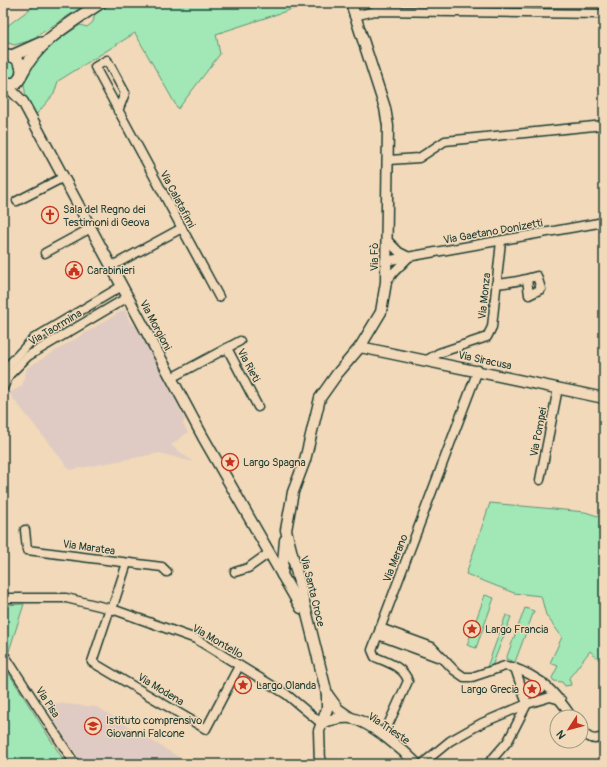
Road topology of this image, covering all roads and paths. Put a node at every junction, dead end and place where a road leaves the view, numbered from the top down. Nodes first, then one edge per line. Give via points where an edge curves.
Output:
1 (100, 3) edge
2 (351, 3) edge
3 (604, 14) edge
4 (354, 16) junction
5 (52, 37) junction
6 (7, 54) edge
7 (21, 76) junction
8 (4, 86) edge
9 (23, 102) junction
10 (118, 111) junction
11 (604, 125) edge
12 (389, 160) junction
13 (64, 177) junction
14 (17, 201) dead end
15 (604, 222) edge
16 (91, 228) junction
17 (182, 228) junction
18 (386, 239) junction
19 (501, 241) junction
20 (44, 253) dead end
21 (409, 257) junction
22 (386, 261) junction
23 (112, 266) junction
24 (527, 279) dead end
25 (386, 282) junction
26 (496, 284) junction
27 (122, 286) junction
28 (110, 292) junction
29 (128, 297) junction
30 (219, 297) dead end
31 (117, 304) junction
32 (240, 341) dead end
33 (360, 347) junction
34 (227, 348) junction
35 (428, 360) junction
36 (478, 370) junction
37 (3, 371) edge
38 (171, 378) junction
39 (3, 388) edge
40 (558, 388) junction
41 (604, 398) edge
42 (258, 407) dead end
43 (540, 480) dead end
44 (293, 492) joint
45 (25, 530) dead end
46 (286, 530) junction
47 (284, 553) junction
48 (271, 556) junction
49 (127, 563) junction
50 (167, 572) dead end
51 (235, 572) dead end
52 (297, 578) junction
53 (284, 579) junction
54 (3, 598) edge
55 (111, 608) junction
56 (307, 619) junction
57 (379, 632) junction
58 (3, 653) edge
59 (239, 666) junction
60 (515, 668) junction
61 (542, 682) junction
62 (327, 694) junction
63 (524, 696) junction
64 (561, 700) junction
65 (527, 704) junction
66 (567, 709) edge
67 (351, 718) junction
68 (321, 723) junction
69 (383, 736) junction
70 (604, 736) edge
71 (589, 737) edge
72 (75, 764) edge
73 (320, 764) edge
74 (417, 764) edge
75 (422, 764) edge
76 (488, 764) edge

1 - 5 main road
2 - 4 street, Via Fò
3 - 4 street via 375,11
4 - 12 street, Via Fò via 385,108
5 - 6 main road via 28,50
5 - 7 main road via 28,61
6 - 7 main road via 20,63
7 - 8 main road via 16,83
7 - 9 street
8 - 9 street
9 - 13 street, Via Morgioni
10 - 10 street, Via Calatafimi via 94,67 107,60 125,93
10 - 17 street, Via Calatafimi
11 - 12 street via 445,141 419,158
12 - 18 street, Via Fò
13 - 14 street
13 - 16 street, Via Morgioni
15 - 19 street, Via Gaetano Donizetti
16 - 20 street
16 - 23 street, Via Morgioni
17 - 23 street
17 - 30 street, Via Calatafimi
18 - 21 street via 399,252
18 - 22 street, Via Fò
19 - 21 street, Via Gaetano Donizetti
19 - 26 street, Via Monza
21 - 22 street, Via Gaetano Donizetti
21 - 25 street
22 - 25 street, Via Fò
23 - 27 street, Via Morgioni
24 - 26 street
25 - 33 street, Via Fò via 381,312
26 - 35 street, Via Monza via 492,327 487,337 439,353
27 - 28 street, Via Taormina
27 - 29 street, Via Morgioni
28 - 31 street
28 - 37 street, Via Taormina via 33,339
29 - 31 street, Via Taormina
29 - 38 street, Via Morgioni
31 - 39 street, Via Taormina via 28,356 9,375
32 - 34 street
33 - 35 street, Via Siracusa
33 - 44 street, Via Fò via 320,398 305,460
34 - 38 street, Via Rieti
34 - 42 street, Via Rieti
35 - 36 street, Via Siracusa
36 - 40 street, Via Siracusa
36 - 57 street, Via Merano
38 - 48 street, Via Morgioni
40 - 41 street, Via Siracusa
40 - 43 street, Via Pompei
44 - 46 street, Via Santa Croce
45 - 49 street, Via Maratea via 27,550
46 - 47 street
46 - 52 street, Via Santa Croce
47 - 48 street
47 - 53 street
48 - 51 street
48 - 53 street, Via Morgioni
49 - 50 street, Via Maratea via 162,567
49 - 55 street
52 - 53 street
52 - 56 street, Via Santa Croce
53 - 56 street, Via Morgioni
54 - 55 street, Via Montello via 66,598
55 - 59 street, Via Montello via 196,639
55 - 59 street, Via Modena via 92,662 206,729
56 - 62 street, Via Santa Croce
57 - 60 street via 443,659 464,676 472,677 505,666
57 - 69 street, Via Merano via 372,654 403,672 408,681
58 - 72 street, Via Pisa
59 - 68 street, Via Montello via 286,694
60 - 61 street
60 - 63 street
61 - 63 street via 542,688
61 - 64 street
62 - 67 street via 338,709
62 - 68 street via 327,709
63 - 65 street
64 - 65 street via 550,697
64 - 66 street
65 - 75 street via 482,723 450,741
65 - 76 street via 508,741
67 - 68 street, Via Trieste
67 - 69 street, Via Trieste
68 - 73 street
69 - 74 street, Via Trieste
70 - 71 street via 598,740

